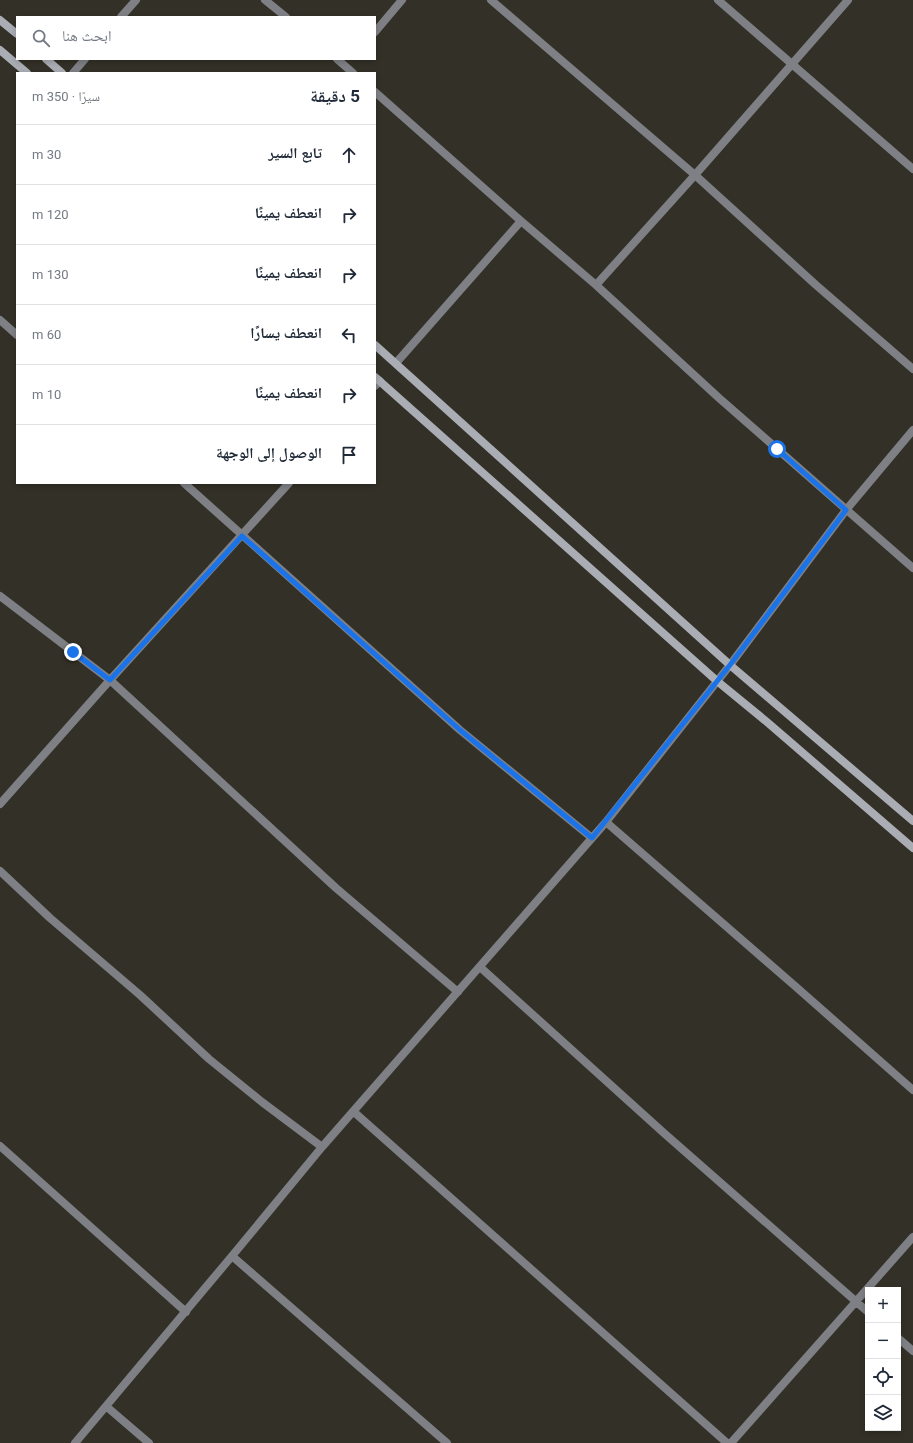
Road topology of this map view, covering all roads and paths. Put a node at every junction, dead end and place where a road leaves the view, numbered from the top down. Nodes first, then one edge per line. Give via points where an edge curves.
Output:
1 (136, 0) edge
2 (265, 0) edge
3 (402, 0) edge
4 (491, 0) edge
5 (718, 0) edge
6 (848, 0) edge
7 (122, 16) edge
8 (285, 16) edge
9 (0, 20) edge
10 (376, 31) edge
11 (16, 33) edge
12 (0, 51) edge
13 (47, 60) edge
14 (84, 60) edge
15 (338, 60) edge
16 (351, 60) edge
17 (792, 63) junction
18 (346, 66) junction
19 (26, 72) edge
20 (61, 72) edge
21 (74, 72) edge
22 (352, 72) edge
23 (376, 93) edge
24 (913, 170) edge
25 (695, 175) junction
26 (521, 221) junction
27 (596, 285) junction
28 (0, 320) edge
29 (16, 334) edge
30 (376, 346) edge
31 (396, 363) junction
32 (913, 369) edge
33 (376, 382) edge
34 (913, 430) edge
35 (185, 484) edge
36 (288, 484) edge
37 (846, 510) junction
38 (242, 536) junction
39 (913, 568) edge
40 (0, 596) edge
41 (730, 665) junction
42 (110, 680) junction
43 (717, 681) junction
44 (0, 804) edge
45 (913, 821) edge
46 (606, 822) junction
47 (592, 838) junction
48 (913, 848) edge
49 (0, 871) edge
50 (480, 967) junction
51 (458, 992) junction
52 (913, 1090) edge
53 (354, 1112) junction
54 (0, 1146) edge
55 (322, 1147) junction
56 (913, 1237) edge
57 (232, 1256) junction
58 (856, 1302) junction
59 (865, 1310) edge
60 (186, 1312) junction
61 (901, 1341) edge
62 (913, 1351) edge
63 (107, 1407) junction
64 (75, 1443) edge
65 (148, 1443) edge
66 (447, 1443) edge
67 (727, 1443) edge
68 (731, 1443) edge

1 - 7 street
2 - 8 street
3 - 10 street
4 - 25 street
5 - 17 street
6 - 17 street
9 - 11 street
12 - 19 street
13 - 20 street
14 - 21 street
15 - 18 street
16 - 18 street
17 - 24 street
17 - 25 street
18 - 22 street
23 - 26 street
25 - 27 street
25 - 32 street
26 - 27 street
26 - 31 street
27 - 37 street
28 - 29 street
30 - 31 street
31 - 41 street
33 - 43 street
34 - 37 street
35 - 38 street
36 - 38 street
37 - 39 street
37 - 41 street
38 - 42 street
38 - 47 street via 460,730
40 - 42 street
41 - 43 street
41 - 45 street
42 - 44 street
42 - 51 street via 336,888
43 - 46 street
43 - 48 street
46 - 47 street
46 - 52 street
47 - 50 street
49 - 55 street via 209,1058
50 - 51 street
50 - 58 street
51 - 53 street
53 - 55 street
53 - 67 street
54 - 60 street
55 - 57 street
56 - 58 street
57 - 60 street
57 - 66 street
58 - 59 street
58 - 68 street
60 - 63 street
61 - 62 street
63 - 64 street
63 - 65 street

